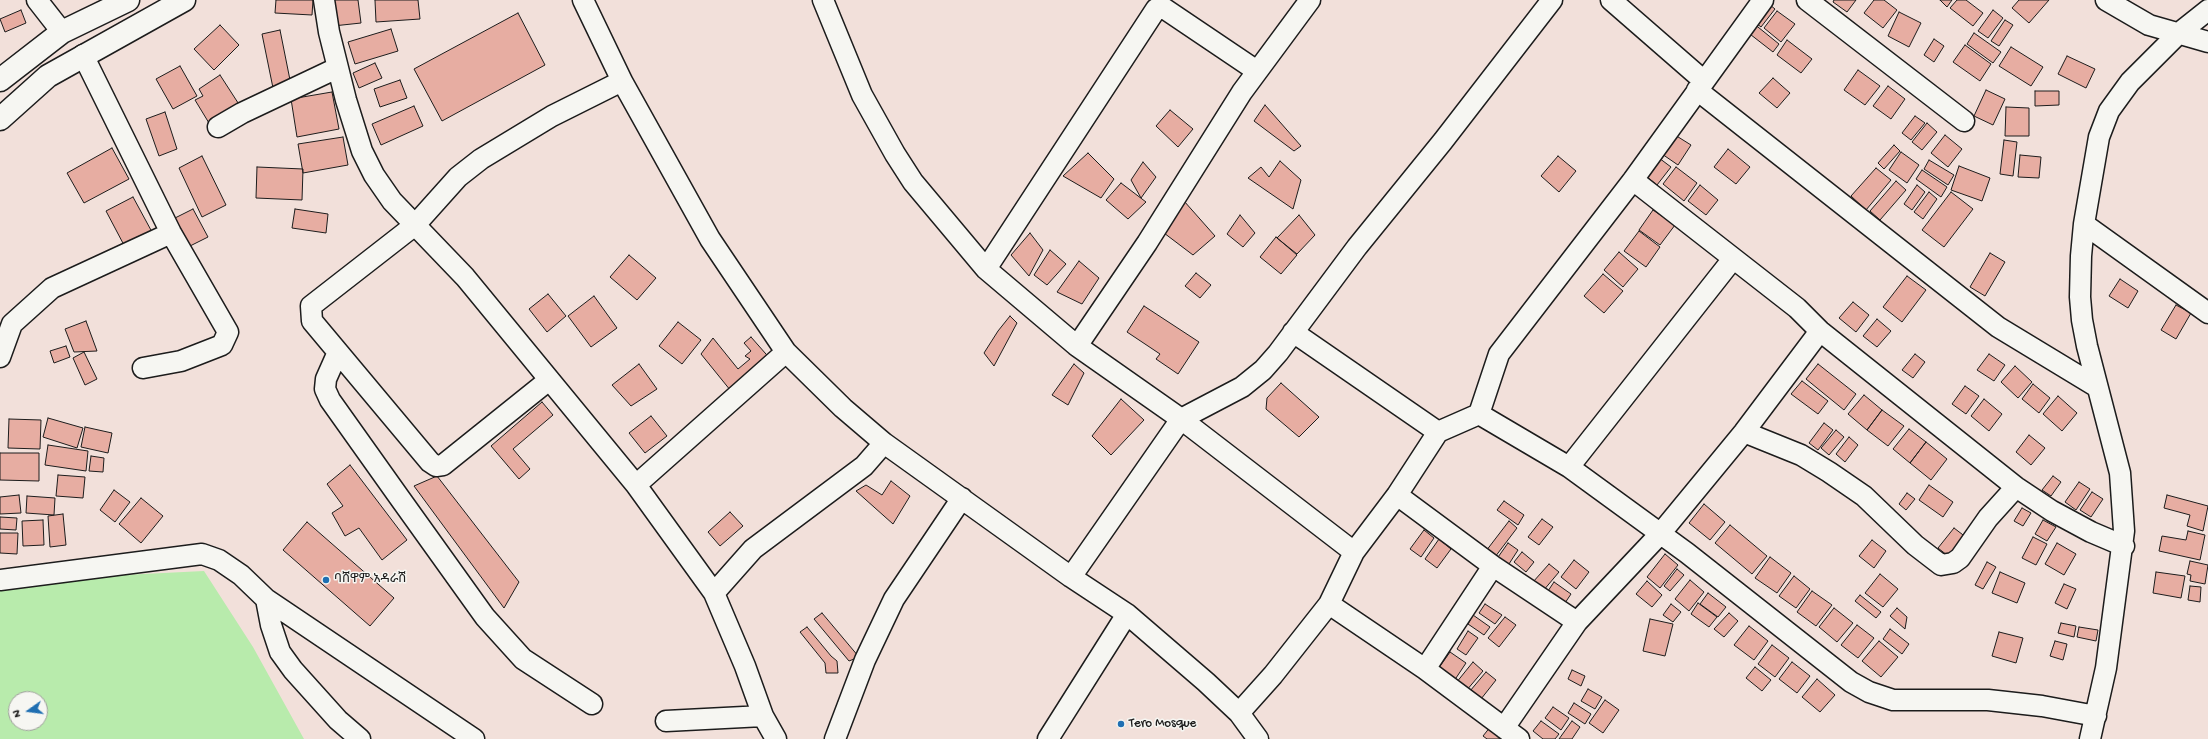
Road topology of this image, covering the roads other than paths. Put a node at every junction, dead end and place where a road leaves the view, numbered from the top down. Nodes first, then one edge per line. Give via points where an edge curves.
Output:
1 (36, 0) edge
2 (128, 0) edge
3 (184, 0) edge
4 (324, 0) edge
5 (823, 0) edge
6 (1310, 0) edge
7 (1552, 0) edge
8 (1611, 0) edge
9 (1763, 0) edge
10 (1807, 0) edge
11 (2106, 0) edge
12 (586, 1) edge
13 (2208, 10) edge
14 (62, 32) junction
15 (2179, 34) junction
16 (2208, 42) edge
17 (83, 55) junction
18 (337, 68) junction
19 (1257, 71) junction
20 (0, 80) edge
21 (622, 81) junction
22 (1700, 86) junction
23 (0, 119) edge
24 (1964, 121) dead end
25 (218, 128) dead end
26 (1633, 180) junction
27 (2084, 224) junction
28 (415, 225) junction
29 (171, 233) junction
30 (1732, 260) junction
31 (986, 269) junction
32 (2208, 313) edge
33 (1820, 331) junction
34 (1293, 332) junction
35 (1077, 346) junction
36 (338, 352) junction
37 (786, 352) junction
38 (0, 357) edge
39 (143, 368) dead end
40 (550, 380) junction
41 (2097, 387) junction
42 (1479, 414) junction
43 (1181, 419) junction
44 (1438, 432) junction
45 (1744, 432) junction
46 (884, 443) junction
47 (1569, 467) junction
48 (636, 485) junction
49 (2016, 487) junction
50 (1397, 495) junction
51 (962, 498) junction
52 (1660, 534) junction
53 (2124, 546) junction
54 (1354, 552) junction
55 (1493, 566) junction
56 (1071, 577) junction
57 (0, 580) edge
58 (714, 593) junction
59 (266, 599) junction
60 (1329, 604) junction
61 (1127, 614) junction
62 (1577, 622) junction
63 (1425, 669) junction
64 (592, 704) dead end
65 (1239, 713) junction
66 (763, 716) junction
67 (2096, 716) junction
68 (666, 721) dead end
69 (1511, 735) edge
70 (360, 739) edge
71 (474, 739) edge
72 (776, 739) edge
73 (835, 739) edge
74 (1048, 739) edge
75 (1258, 739) edge
76 (2090, 739) edge

1 - 14 street
2 - 14 main road
3 - 17 main road
4 - 18 street
5 - 31 street via 862,95 895,154 913,182
6 - 19 street
7 - 34 street
8 - 22 street
9 - 22 street
10 - 24 street
11 - 15 street via 2149,25
12 - 21 street
13 - 15 street
14 - 20 main road
15 - 16 street
15 - 27 street via 2130,82 2109,111 2099,137
17 - 23 main road via 48,76
17 - 29 street
18 - 25 street via 242,113
18 - 28 street via 362,152 392,201
19 - 31 street via 1165,9 1156,9
19 - 35 street
21 - 28 street via 552,116 481,159 458,177
21 - 37 street via 710,238
22 - 26 street
22 - 41 street via 1998,327
26 - 30 street
26 - 42 street via 1499,354
27 - 32 street
27 - 41 street via 2080,296 2087,346
28 - 36 street via 311,306 312,321
28 - 40 street via 465,277
29 - 38 street via 52,288 12,324
29 - 39 street via 228,332 222,345 181,360
30 - 33 street via 1797,308
30 - 47 street
31 - 35 street
33 - 45 street
33 - 49 street
34 - 43 street via 1263,370 1208,406
34 - 44 street
35 - 43 street
36 - 40 street via 436,466 443,465
36 - 64 street via 326,379 325,389 330,400 404,504 485,616 523,658
37 - 46 street via 843,408
37 - 48 street
40 - 48 street
41 - 53 street via 2120,473
42 - 44 street
42 - 47 street
43 - 54 street
43 - 56 street
44 - 50 street
45 - 49 street via 1801,455 1829,472 1864,496 1916,546 1941,565 1960,558 1988,518
45 - 52 street
46 - 51 street
46 - 58 street via 864,466 753,549
47 - 52 street
48 - 58 street
49 - 53 street via 2072,521
50 - 54 street
50 - 55 street
51 - 56 street
51 - 73 street via 894,599 865,660
52 - 62 street
52 - 67 street via 1851,682 1881,697 1909,700 1988,700
53 - 67 street via 2106,668
54 - 60 street
55 - 62 street
55 - 63 street
56 - 61 street
57 - 59 street via 202,554 219,560 241,575
58 - 66 street
59 - 70 street via 280,652 338,720
59 - 71 street
60 - 63 street
60 - 65 street via 1273,675
61 - 65 street
61 - 74 street
62 - 69 street
63 - 69 street
65 - 75 street
66 - 68 street
66 - 72 street
67 - 76 street

